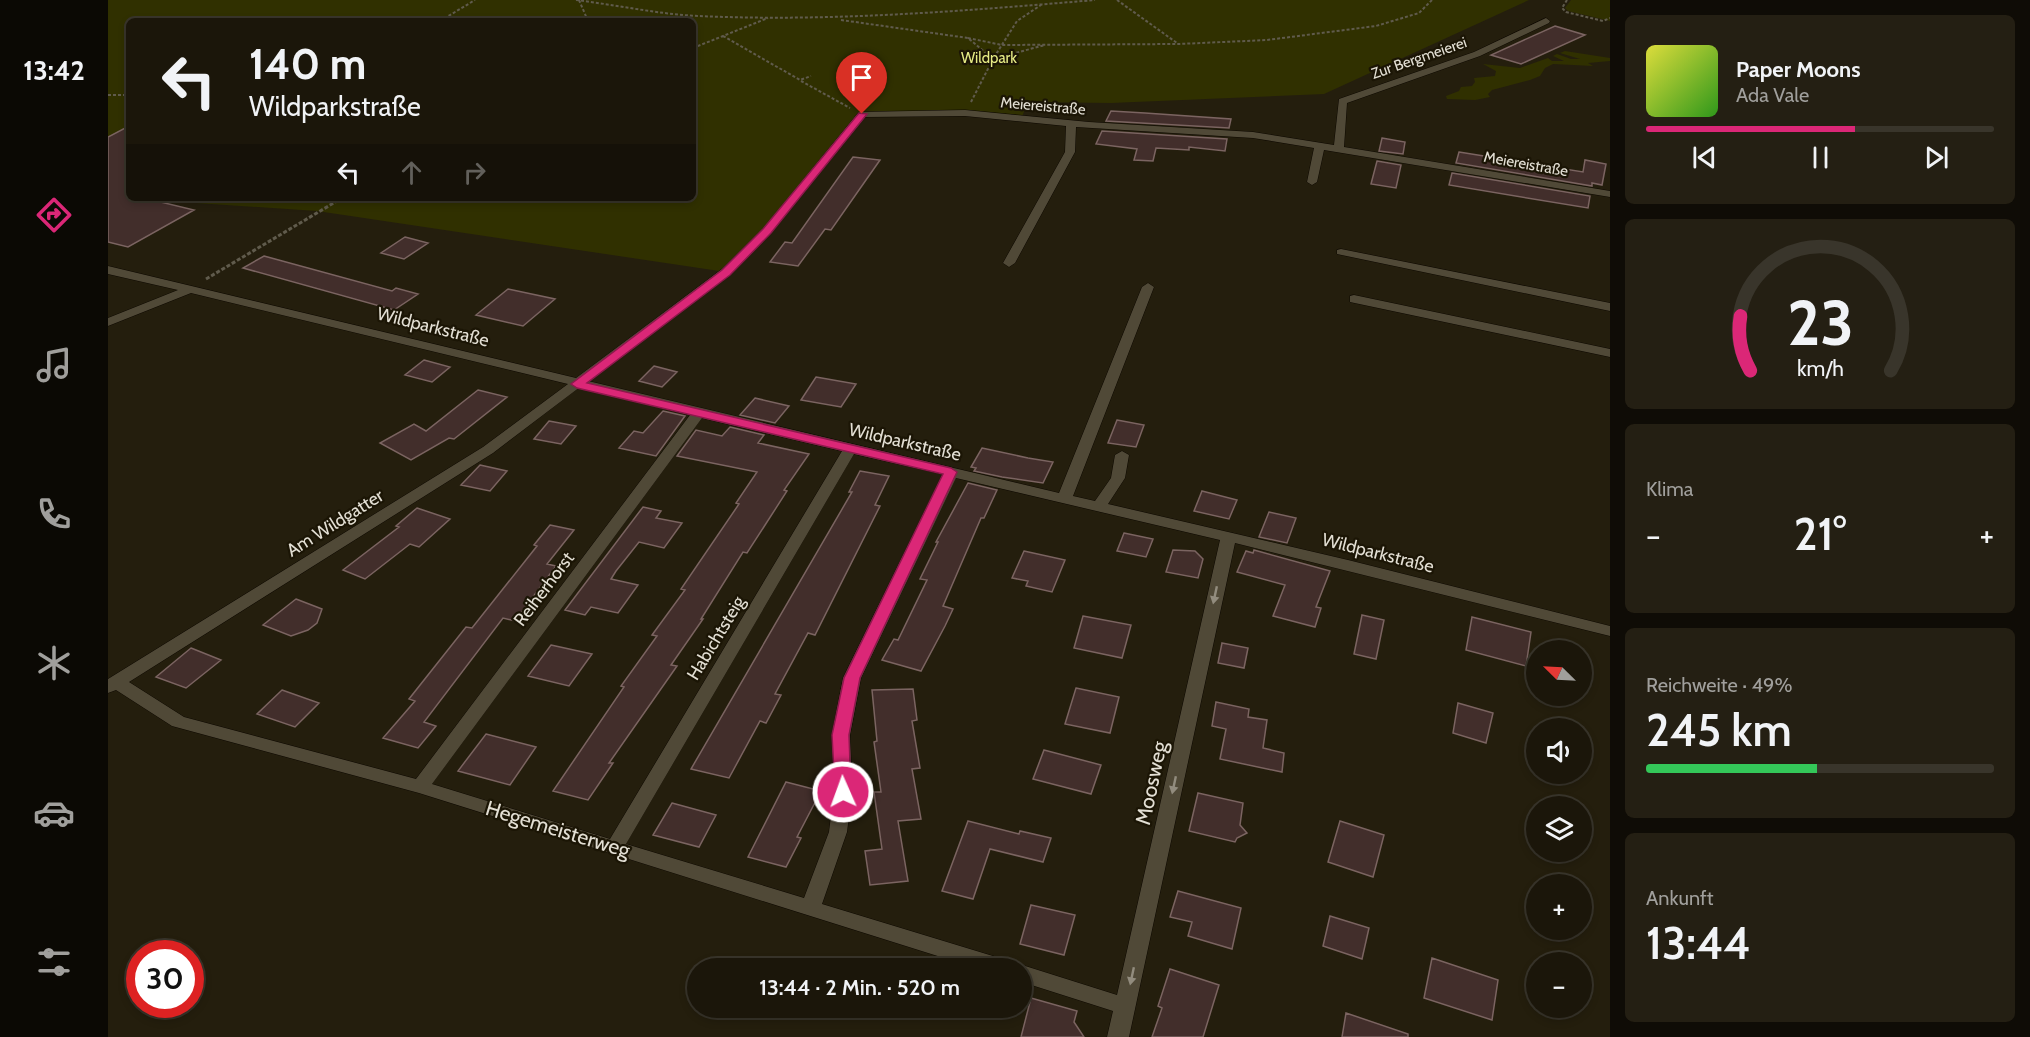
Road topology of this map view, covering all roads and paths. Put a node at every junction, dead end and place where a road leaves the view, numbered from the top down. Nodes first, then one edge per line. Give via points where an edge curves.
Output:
1 (475, 0) edge
2 (578, 0) edge
3 (1095, 0) edge
4 (1117, 0) edge
5 (1432, 0) edge
6 (1568, 0) edge
7 (1041, 4) junction
8 (770, 17) junction
9 (445, 18) edge
10 (587, 18) edge
11 (832, 18) junction
12 (1610, 18) edge
13 (1546, 21) dead end
14 (723, 36) junction
15 (968, 38) junction
16 (1052, 43) junction
17 (1179, 44) junction
18 (1002, 45) junction
19 (696, 47) edge
20 (993, 59) junction
21 (811, 76) dead end
22 (801, 80) junction
23 (108, 95) edge
24 (126, 95) edge
25 (965, 113) junction
26 (862, 114) junction
27 (1071, 123) junction
28 (1320, 145) junction
29 (1339, 148) junction
30 (1312, 182) dead end
31 (1610, 194) edge
32 (337, 201) edge
33 (1341, 252) dead end
34 (1009, 263) dead end
35 (108, 270) edge
36 (1148, 287) dead end
37 (192, 289) junction
38 (1354, 299) dead end
39 (1610, 307) edge
40 (108, 322) edge
41 (1610, 353) edge
42 (577, 384) junction
43 (699, 413) junction
44 (850, 449) junction
45 (1122, 455) dead end
46 (951, 472) junction
47 (1064, 499) junction
48 (1098, 507) junction
49 (1228, 538) junction
50 (1610, 631) edge
51 (112, 685) edge
52 (420, 787) junction
53 (615, 846) junction
54 (810, 908) junction
55 (971, 958) edge
56 (1032, 977) edge
57 (1125, 1006) junction
58 (1118, 1037) edge

1 - 9 path
2 - 8 path via 696,16
2 - 10 path
3 - 7 path
4 - 17 path
5 - 17 path via 1419,13 1376,26 1267,40
6 - 12 path via 1562,8 1566,12 1604,21
7 - 11 path
7 - 18 path via 1017,21
8 - 11 path
8 - 14 path
11 - 15 path
13 - 29 street, Zur Bergmeierei via 1477,54 1342,101
14 - 19 path
14 - 22 path
15 - 18 path
15 - 20 path
16 - 17 path
16 - 18 path
16 - 20 path
18 - 20 path
20 - 25 path
21 - 22 path
22 - 26 path
23 - 24 path
25 - 26 street, Meiereistraße
25 - 27 street, Meiereistraße
26 - 42 street via 767,231 726,272
27 - 28 street, Meiereistraße via 1222,132
27 - 34 street via 1070,152
28 - 29 street, Meiereistraße
28 - 30 street
29 - 31 street, Meiereistraße
32 - 37 path
33 - 39 street
35 - 37 street, Wildparkstraße
36 - 47 street
37 - 40 street
37 - 42 street, Wildparkstraße
38 - 41 street
42 - 43 street, Wildparkstraße
42 - 51 street, Am Wildgatter via 488,450
43 - 44 street, Wildparkstraße
43 - 52 street, Reiherhorst
44 - 46 street, Wildparkstraße
44 - 53 street, Habichtsteig
45 - 48 street via 1118,478
46 - 47 street, Wildparkstraße
46 - 54 street via 852,678 840,735 843,792 838,832
47 - 48 street, Wildparkstraße
48 - 49 street, Wildparkstraße
49 - 50 street, Wildparkstraße
49 -> 57 street, Moosweg
51 - 52 street, Hegemeisterweg via 178,722
52 - 53 street, Hegemeisterweg
53 - 54 street, Hegemeisterweg
54 - 55 street, Hegemeisterweg
56 - 57 street
57 - 58 street, Moosweg

